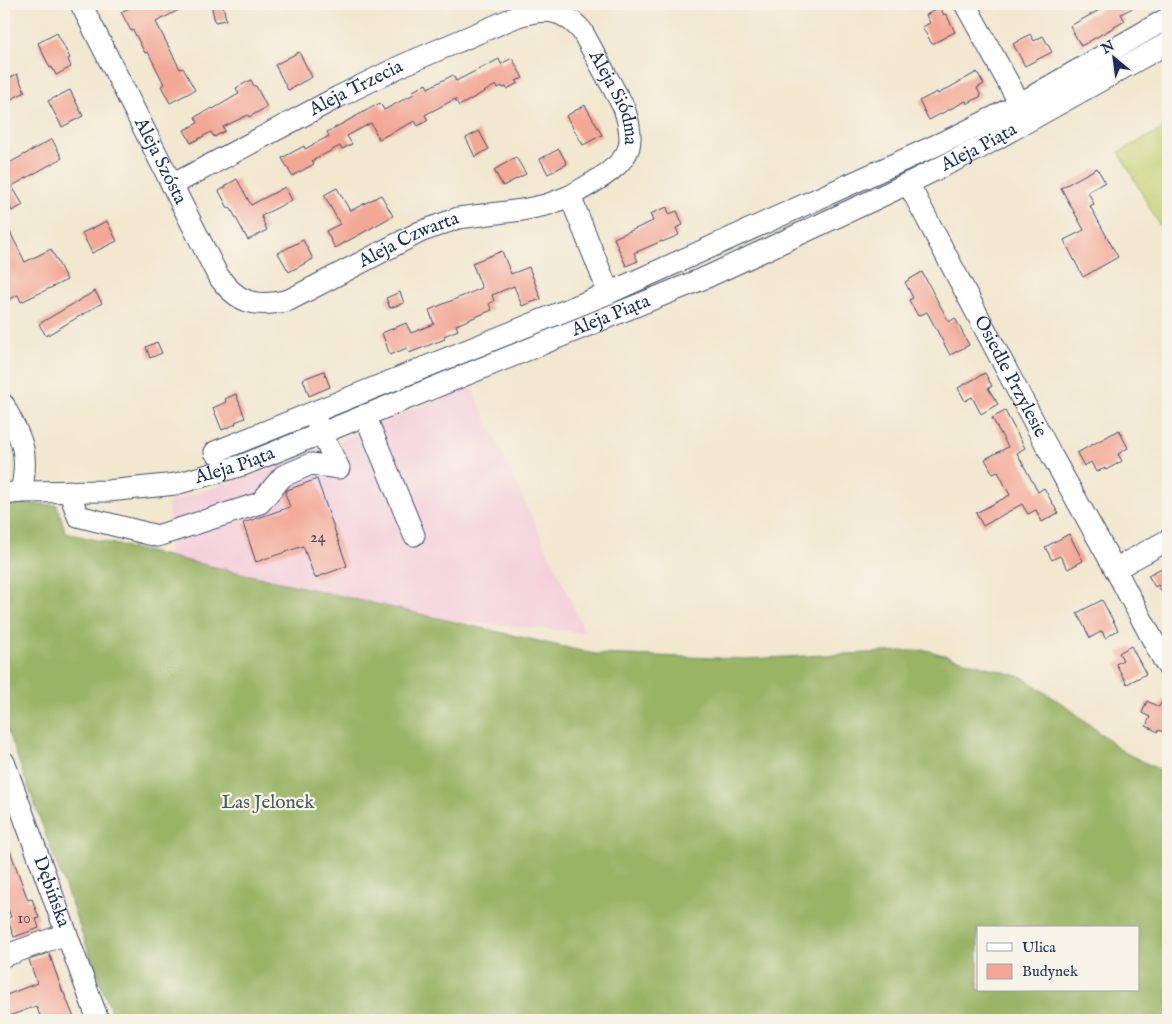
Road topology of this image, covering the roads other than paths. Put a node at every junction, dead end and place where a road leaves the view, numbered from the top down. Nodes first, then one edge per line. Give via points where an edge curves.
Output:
1 (81, 4) edge
2 (965, 4) edge
3 (548, 10) joint
4 (1165, 16) edge
5 (1168, 43) edge
6 (1024, 112) junction
7 (908, 184) junction
8 (172, 185) junction
9 (570, 196) junction
10 (609, 294) junction
11 (256, 303) joint
12 (4, 405) edge
13 (313, 412) junction
14 (365, 415) junction
15 (321, 433) junction
16 (215, 452) dead end
17 (69, 491) junction
18 (13, 493) edge
19 (414, 535) dead end
20 (1168, 540) edge
21 (1115, 569) junction
22 (1168, 667) edge
23 (4, 762) edge
24 (66, 934) junction
25 (4, 956) edge
26 (98, 1020) edge

1 - 8 street, Aleja Szósta
2 - 6 street
3 - 8 street, Aleja Trzecia via 518,16 403,65
3 - 9 street, Aleja Siódma via 567,18 582,31 628,118 630,140 623,157 615,167
4 - 6 street
5 - 6 street, Aleja Piąta
6 - 7 street, Aleja Piąta via 978,149
6 - 10 street via 954,137
7 - 14 street, Aleja Piąta via 707,277
7 - 21 street, Osiedle Przylesie
8 - 11 street, Aleja Szósta via 224,285 244,300
9 - 10 street
9 - 11 street, Aleja Czwarta via 546,205 446,222 420,232 289,300
10 - 13 street
12 - 18 street via 23,448 25,468
13 - 15 street
13 - 16 street
14 - 15 street, Aleja Piąta
14 - 19 street
15 - 17 street, Aleja Piąta via 243,465 176,484 108,491
15 - 17 street via 339,468 311,464 284,476 260,503 157,536 78,516
17 - 18 street, Aleja Piąta
20 - 21 street
21 - 22 street, Osiedle Przylesie
23 - 24 street, Dębińska
24 - 25 street
24 - 26 street, Dębińska

